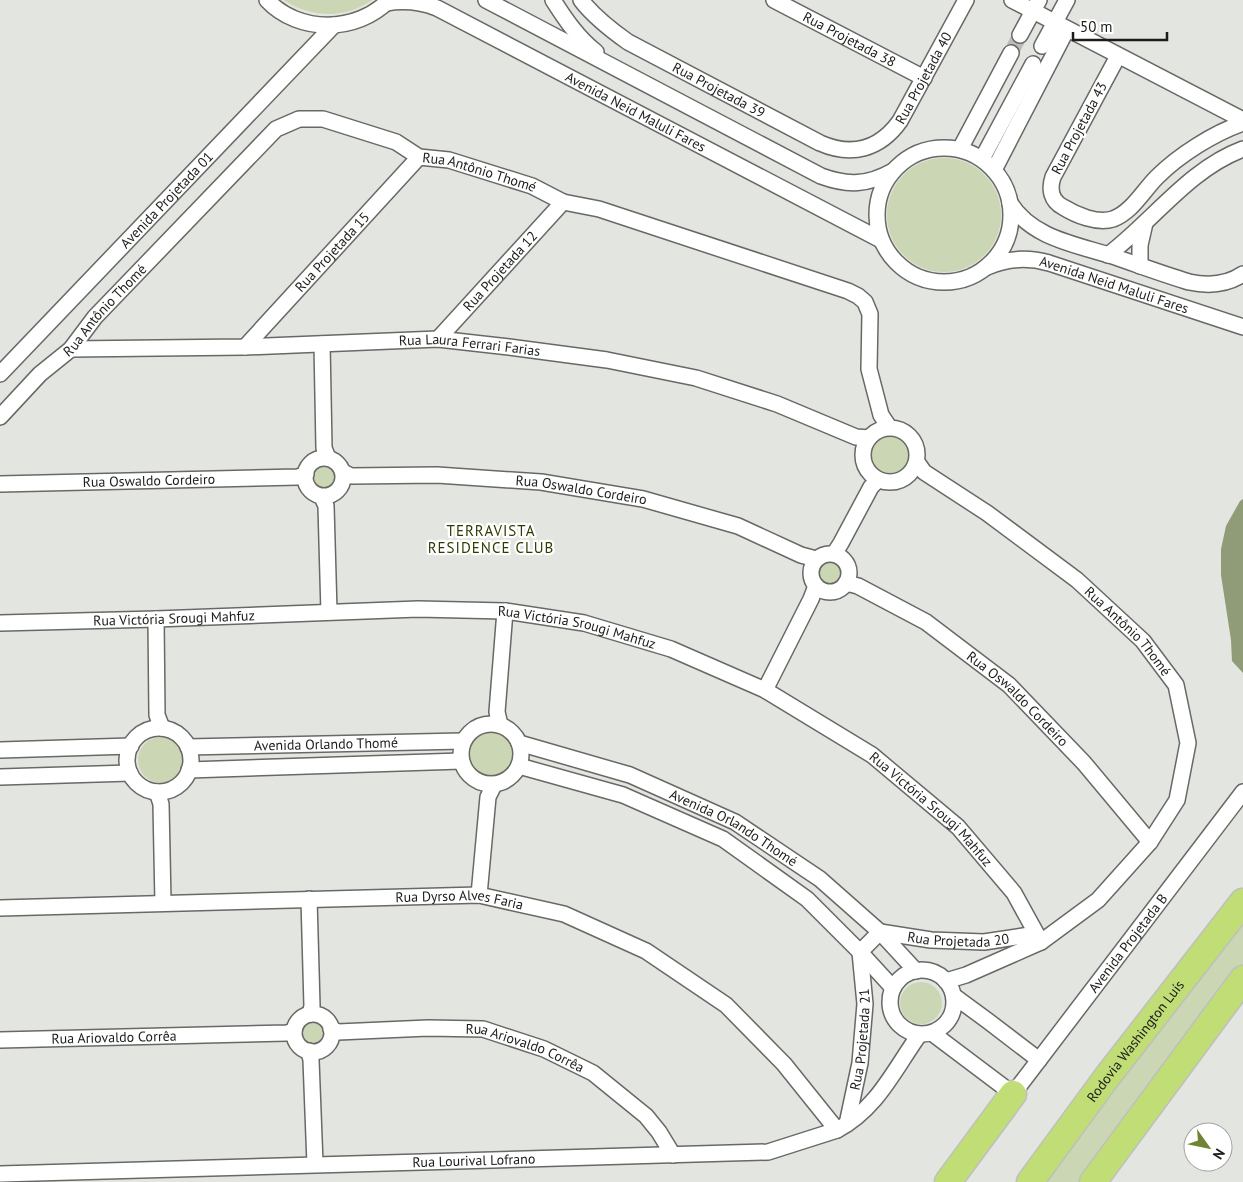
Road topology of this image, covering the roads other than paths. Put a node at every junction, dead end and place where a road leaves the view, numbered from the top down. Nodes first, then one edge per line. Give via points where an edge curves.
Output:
1 (267, 0) edge
2 (486, 0) edge
3 (553, 0) edge
4 (581, 0) edge
5 (774, 0) edge
6 (966, 0) edge
7 (1012, 0) edge
8 (1067, 0) edge
9 (387, 2) edge
10 (1036, 6) edge
11 (334, 25) junction
12 (1061, 26) junction
13 (1020, 35) tunnel mouth
14 (1042, 46) dead end
15 (1011, 53) tunnel mouth
16 (1118, 56) junction
17 (1033, 64) dead end
18 (619, 70) junction
19 (924, 78) junction
20 (1243, 122) edge
21 (870, 146) joint
22 (960, 149) junction
23 (1243, 149) edge
24 (419, 157) junction
25 (982, 159) junction
26 (994, 170) junction
27 (893, 171) junction
28 (563, 202) junction
29 (1010, 203) junction
30 (1145, 223) junction
31 (881, 240) junction
32 (1108, 255) junction
33 (1140, 266) junction
34 (984, 269) junction
35 (1243, 274) edge
36 (1243, 327) edge
37 (438, 339) junction
38 (322, 344) junction
39 (245, 347) junction
40 (70, 349) junction
41 (0, 374) edge
42 (0, 417) edge
43 (872, 432) junction
44 (324, 455) junction
45 (918, 469) junction
46 (346, 476) junction
47 (303, 478) junction
48 (874, 481) junction
49 (0, 484) edge
50 (326, 500) junction
51 (839, 551) junction
52 (809, 560) junction
53 (851, 582) junction
54 (816, 592) junction
55 (506, 611) junction
56 (329, 612) junction
57 (156, 619) junction
58 (0, 623) edge
59 (765, 690) junction
60 (496, 721) junction
61 (157, 724) junction
62 (463, 741) junction
63 (519, 743) junction
64 (131, 746) junction
65 (188, 747) junction
66 (0, 750) edge
67 (461, 761) junction
68 (519, 766) junction
69 (190, 770) junction
70 (130, 773) junction
71 (0, 777) edge
72 (489, 789) junction
73 (1243, 792) edge
74 (162, 796) junction
75 (1150, 842) junction
76 (479, 895) junction
77 (308, 899) junction
78 (1243, 902) edge
79 (163, 903) junction
80 (0, 908) edge
81 (880, 932) junction
82 (1038, 938) junction
83 (860, 952) junction
84 (916, 971) junction
85 (1243, 979) edge
86 (893, 988) junction
87 (950, 989) junction
88 (1234, 1003) edge
89 (312, 1012) junction
90 (334, 1032) junction
91 (292, 1033) junction
92 (920, 1033) junction
93 (0, 1040) edge
94 (311, 1054) junction
95 (1039, 1060) junction
96 (1013, 1094) junction
97 (842, 1127) junction
98 (673, 1155) junction
99 (315, 1164) junction
100 (0, 1174) edge
101 (948, 1182) edge
102 (1030, 1182) edge
103 (1093, 1182) edge

1 - 11 street via 280,11 306,23
2 - 18 street, Avenida Neid Maluli Fares
3 - 18 street via 567,22 591,48
4 - 21 street, Rua Projetada 39 via 606,26 628,42 820,143 850,150
5 - 19 street, Rua Projetada 38
6 - 19 street, Rua Projetada 40
7 - 10 street
8 - 12 street
9 - 11 street via 362,19
9 - 31 street, Avenida Neid Maluli Fares via 406,1 437,8
10 - 12 street
10 - 13 street
11 - 41 street, Avenida Projetada 01
12 - 14 street
12 - 16 street
12 - 26 street
15 - 22 street
16 - 20 street
16 - 20 street, Rua Projetada 43 via 1053,177 1054,200 1063,208 1093,220 1106,221 1124,214 1157,177 1191,149
17 - 25 street
18 - 27 street, Avenida Neid Maluli Fares via 821,176 851,183 870,181
19 - 21 street, Rua Projetada 40 via 894,129
22 - 25 street
22 - 27 street via 942,147 924,151 902,162
23 - 30 street via 1205,169
24 - 28 street, Rua Antônio Thomé via 448,160 532,186
24 - 39 street, Rua Projetada 15
24 - 40 street, Rua Antônio Thomé via 396,142 323,119 299,119 276,129 95,317
25 - 26 street
26 - 29 street via 1007,191
27 - 31 street via 883,186 878,204
28 - 37 street, Rua Projetada 12
28 - 43 street, Rua Antônio Thomé via 599,209 858,296 870,314
29 - 32 street, Avenida Neid Maluli Fares via 1023,220 1036,228 1067,243
29 - 34 street via 1010,228 1006,239 1001,251
30 - 32 street
30 - 33 street
31 - 34 street via 894,261 925,280 962,280
32 - 33 street, Avenida Neid Maluli Fares
33 - 35 street, Avenida Neid Maluli Fares via 1199,285 1220,284
34 - 36 street, Avenida Neid Maluli Fares via 1009,260 1036,260
37 - 38 street, Rua Laura Ferrari Farias
37 - 43 street, Rua Laura Ferrari Farias via 607,360 696,378
38 - 39 street, Rua Laura Ferrari Farias
38 - 44 street
39 - 40 street, Rua Laura Ferrari Farias
40 - 42 street, Rua Antônio Thomé via 40,374
43 - 45 street via 903,430 917,448
43 - 48 street via 863,454 865,466
44 - 46 street via 337,463
44 - 47 street via 310,464
45 - 48 street via 894,482
45 - 75 street, Rua Antônio Thomé via 987,513 1077,580 1143,641 1176,685 1188,743 1177,800
46 - 50 street via 339,490
46 - 52 street, Rua Oswaldo Cordeiro via 437,475 541,482 642,500 738,526
47 - 49 street, Rua Oswaldo Cordeiro
47 - 50 street via 311,492
48 - 51 street
50 - 56 street
51 - 52 street
51 - 53 street via 848,565
52 - 54 street
53 - 54 street via 835,591
53 - 75 street, Rua Oswaldo Cordeiro via 926,622 1008,685 1084,763
54 - 59 street
55 - 56 street, Rua Victória Srougi Mahfuz
55 - 59 street, Rua Victória Srougi Mahfuz via 584,623 671,649
55 - 60 street
56 - 57 street, Rua Victória Srougi Mahfuz
57 - 58 street, Rua Victória Srougi Mahfuz
57 - 61 street
59 - 82 street, Rua Victória Srougi Mahfuz via 872,755 958,827 1014,893
60 - 62 street via 475,728
60 - 63 street via 508,729
61 - 64 street via 136,738
61 - 65 street via 177,734
62 - 65 street, Avenida Orlando Thomé
62 - 67 street
63 - 68 street
63 - 81 street, Avenida Orlando Thomé via 630,775 735,822 820,879
64 - 66 street
64 - 70 street via 128,755
65 - 69 street
67 - 69 street, Avenida Orlando Thomé
67 - 72 street via 464,770
68 - 72 street via 509,778
68 - 83 street, Avenida Orlando Thomé via 623,795 723,839 806,899
69 - 74 street via 181,783
70 - 71 street
70 - 74 street via 141,786
72 - 76 street
73 - 95 street, Avenida Projetada B
74 - 79 street
75 - 82 street, Rua Antônio Thomé via 1098,900
76 - 77 street, Rua Dyrso Alves Faria
76 - 97 street, Rua Dyrso Alves Faria via 564,914 646,951 726,1005
77 - 79 street, Rua Dyrso Alves Faria
77 - 89 street
78 - 102 highway, Rodovia Washington Luís
79 - 80 street, Rua Dyrso Alves Faria
81 - 82 street, Rua Projetada 20 via 931,940 984,942
81 - 83 street
81 - 84 street, Avenida Orlando Thomé
82 - 87 street, Rua Antônio Thomé via 966,975
83 - 86 street, Avenida Orlando Thomé
83 - 97 street, Rua Projetada 21 via 865,1004 860,1063
84 - 86 street via 907,974
84 - 87 street via 938,974
85 - 88 highway
86 - 92 street via 890,1009 894,1019 901,1027
87 - 92 street via 954,1008 950,1019 942,1027
87 - 95 street
88 - 103 highway
89 - 90 street via 326,1019
89 - 91 street via 299,1020
90 - 94 street via 326,1046
90 - 98 street, Rua Ariovaldo Corrêa via 428,1028 483,1030 544,1049 593,1072 646,1116
91 - 93 street, Rua Ariovaldo Corrêa
91 - 94 street via 299,1046
92 - 96 street
92 - 97 street, Rua Lourival Lofrano via 873,1102
94 - 99 street
95 - 96 street, Avenida Projetada B
96 - 101 highway
97 - 98 street, Rua Lourival Lofrano via 768,1152
98 - 99 street, Rua Lourival Lofrano
99 - 100 street, Rua Lourival Lofrano

